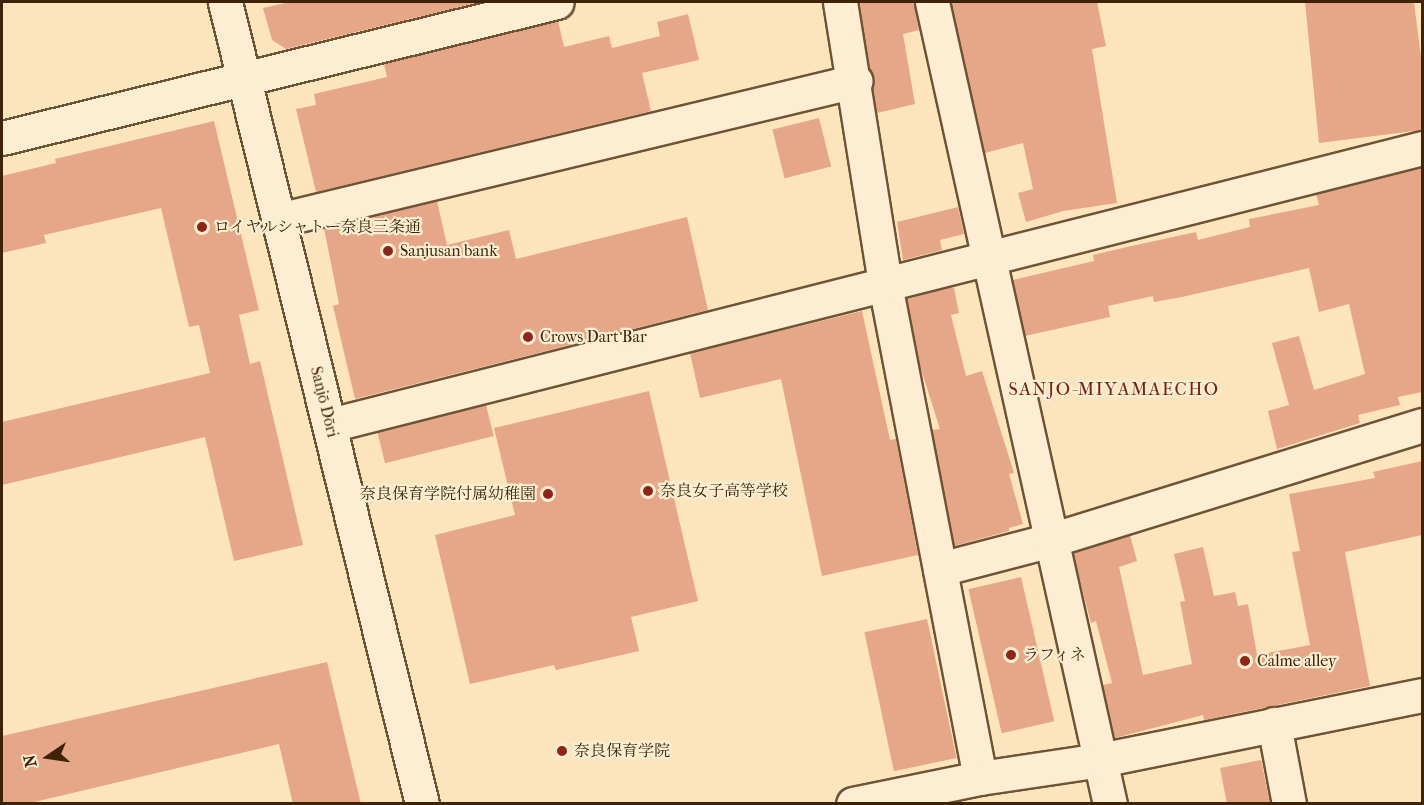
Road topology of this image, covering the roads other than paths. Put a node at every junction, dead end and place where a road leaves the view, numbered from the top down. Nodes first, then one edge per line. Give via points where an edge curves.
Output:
1 (225, 2) edge
2 (556, 2) edge
3 (840, 2) edge
4 (932, 2) edge
5 (243, 79) junction
6 (855, 81) junction
7 (2, 138) edge
8 (1422, 148) edge
9 (278, 220) junction
10 (986, 259) junction
11 (885, 284) junction
12 (330, 425) junction
13 (1422, 425) edge
14 (1051, 540) junction
15 (940, 569) junction
16 (1422, 695) edge
17 (1274, 724) junction
18 (1100, 760) junction
19 (980, 778) junction
20 (946, 795) edge
21 (422, 804) edge
22 (853, 804) edge
23 (1110, 804) edge
24 (1289, 804) edge

1 - 5 street, Sanjō Dōri
2 - 5 street
3 - 6 street
4 - 10 street
5 - 7 street
5 - 9 street, Sanjō Dōri
6 - 9 street
6 - 11 street
8 - 10 street
9 - 12 street, Sanjō Dōri
10 - 11 street
10 - 14 street
11 - 12 street
11 - 15 street
12 - 21 street, Sanjō Dōri
13 - 14 street
14 - 15 street
14 - 18 street
15 - 19 street
16 - 17 street
17 - 18 street
17 - 24 street
18 - 19 street
18 - 23 street
19 - 20 street
20 - 22 street

